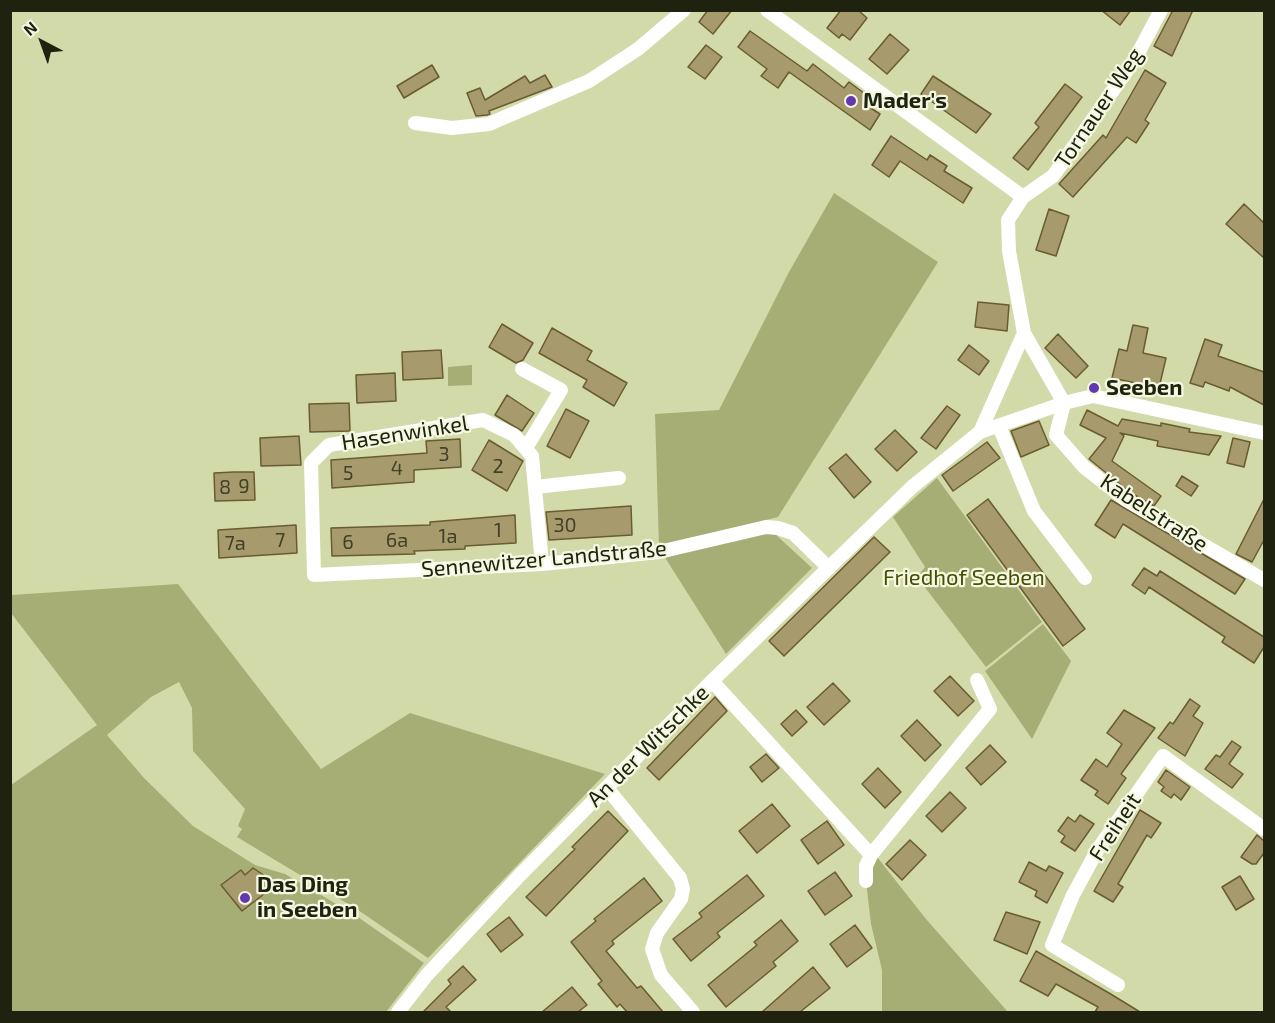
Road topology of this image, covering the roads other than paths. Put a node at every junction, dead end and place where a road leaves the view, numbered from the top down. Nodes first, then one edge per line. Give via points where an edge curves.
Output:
1 (684, 10) edge
2 (767, 10) edge
3 (1161, 10) edge
4 (415, 123) dead end
5 (1023, 197) junction
6 (1024, 333) junction
7 (522, 369) dead end
8 (1064, 403) junction
9 (999, 426) junction
10 (980, 432) junction
11 (1264, 433) edge
12 (526, 448) junction
13 (619, 478) dead end
14 (535, 487) junction
15 (542, 564) junction
16 (829, 568) junction
17 (314, 574) joint
18 (1085, 578) dead end
19 (1263, 578) edge
20 (976, 680) dead end
21 (712, 681) junction
22 (607, 788) junction
23 (1264, 829) edge
24 (871, 855) junction
25 (866, 881) dead end
26 (1118, 986) dead end
27 (398, 1012) edge
28 (693, 1012) edge

1 - 4 street via 638,50 589,81 489,124 452,128
2 - 5 street
3 - 5 street, Tornauer Weg via 1135,59 1053,176
5 - 6 street, Tornauer Weg via 1008,220 1009,251
6 - 8 street
6 - 10 street
7 - 12 street via 561,390
8 - 9 street
8 - 11 street via 1093,396
8 - 19 street, Kabelstraße via 1056,435 1084,466 1126,500
9 - 10 street
9 - 18 street via 1034,511
10 - 16 street, An der Witschke via 909,490
12 - 14 street via 532,456
12 - 17 street, Hasenwinkel via 514,435 483,420 329,445 312,463
13 - 14 street
14 - 15 street
15 - 16 street, Sennewitzer Landstraße via 659,552 772,527 793,533
15 - 17 street, Sennewitzer Landstraße
16 - 21 street, An der Witschke
20 - 24 street via 990,709
21 - 22 street, An der Witschke
21 - 24 street
22 - 27 street, An der Witschke via 430,971
22 - 28 street via 680,878 681,899 657,933 652,949 661,975
23 - 26 street, Freiheit via 1163,756 1098,849 1052,945
24 - 25 street

